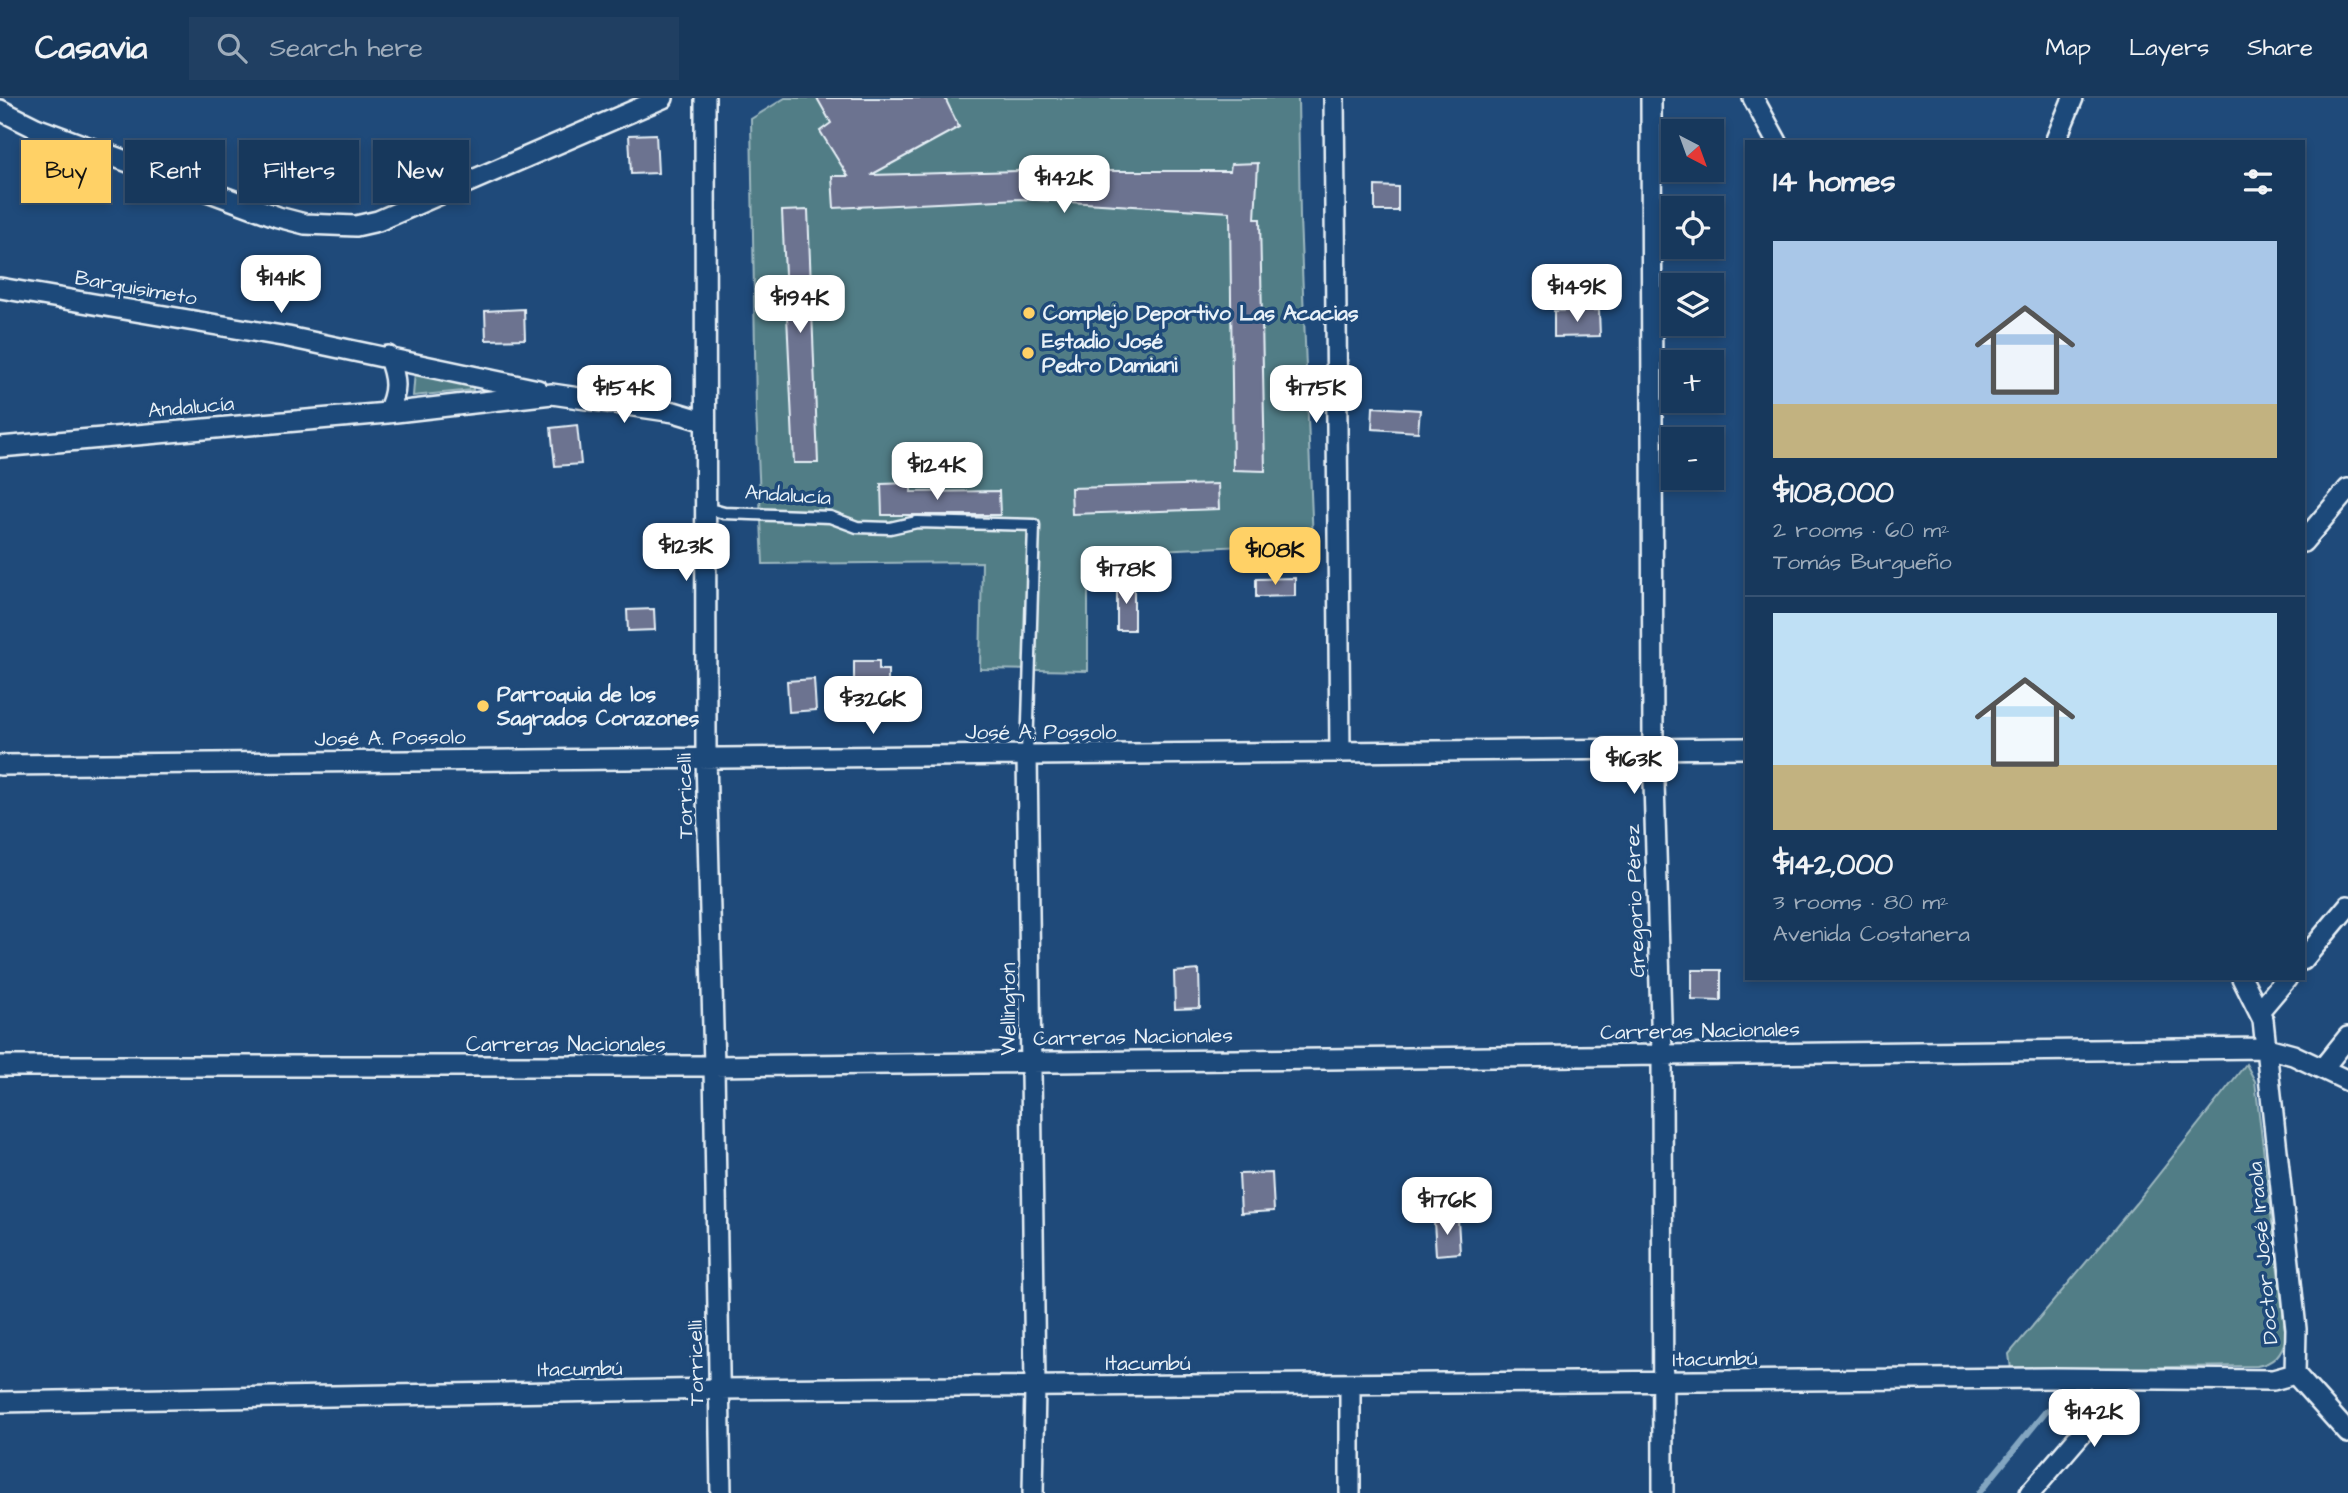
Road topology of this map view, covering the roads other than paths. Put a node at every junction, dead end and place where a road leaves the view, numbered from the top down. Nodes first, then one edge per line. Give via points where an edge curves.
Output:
1 (663, 98) edge
2 (705, 98) edge
3 (1334, 98) edge
4 (1651, 98) edge
5 (1753, 98) edge
6 (2073, 98) edge
7 (0, 110) edge
8 (1776, 140) edge
9 (2056, 140) edge
10 (0, 288) edge
11 (388, 356) junction
12 (552, 394) junction
13 (387, 413) junction
14 (704, 421) junction
15 (0, 447) edge
16 (2348, 489) edge
17 (706, 508) junction
18 (1034, 525) joint
19 (2305, 540) edge
20 (1745, 748) edge
21 (1653, 749) junction
22 (1340, 752) junction
23 (1027, 754) junction
24 (706, 757) junction
25 (0, 765) edge
26 (2348, 906) edge
27 (2305, 958) edge
28 (2243, 980) edge
29 (2285, 980) edge
30 (2260, 1010) junction
31 (2348, 1037) edge
32 (2267, 1048) junction
33 (1662, 1054) junction
34 (1031, 1061) junction
35 (0, 1066) edge
36 (715, 1066) junction
37 (2323, 1068) junction
38 (2348, 1081) edge
39 (2295, 1374) junction
40 (2120, 1380) junction
41 (1661, 1383) junction
42 (1350, 1384) junction
43 (1035, 1387) junction
44 (719, 1389) junction
45 (0, 1402) edge
46 (2348, 1433) edge
47 (720, 1493) edge
48 (1033, 1493) edge
49 (1350, 1493) edge
50 (1663, 1493) edge
51 (2030, 1493) edge

1 - 7 street via 378,221 328,227 278,217 36,128
2 - 14 street, Torricelli
3 - 22 street
4 - 21 street, Gregorio Pérez
5 - 8 street
6 - 9 street
10 - 11 street, Barquisimeto
11 - 12 street, Barquisimeto
11 - 13 street via 397,389
12 - 13 street, Andalucía
12 - 14 street, Andalucía via 674,412
13 - 15 street, Andalucía
14 - 17 street, Torricelli
16 - 19 street
17 - 18 lane, Andalucía via 724,513 830,517 857,527 890,528 917,522
17 - 24 street, Torricelli
18 - 23 lane, Wellington
20 - 21 street, José A. Possolo
21 - 22 street, José A. Possolo
21 - 33 street, Gregorio Pérez
22 - 23 street, José A. Possolo
23 - 24 street, José A. Possolo
23 - 34 street, Wellington
24 - 25 street, José A. Possolo
24 - 36 street, Torricelli
26 - 27 street
28 - 30 street, Doctor José Iraola
29 - 30 street
30 - 32 street, Doctor José Iraola
31 - 37 street
32 - 33 street, Carreras Nacionales
32 - 37 street
32 - 39 street, Doctor José Iraola via 2296,1329
33 - 34 street, Carreras Nacionales
33 - 41 street, Gregorio Pérez
34 - 36 street, Carreras Nacionales
34 - 43 street, Wellington
35 - 36 street, Carreras Nacionales
36 - 44 street, Torricelli
37 - 38 street
39 - 40 street, Itacumbú via 2273,1380
39 - 46 street
40 - 41 street, Itacumbú
40 - 51 street via 2110,1400
41 - 42 street, Itacumbú
41 - 50 street, Gregorio Pérez
42 - 43 street, Itacumbú
42 - 49 street
43 - 44 street, Itacumbú
43 - 48 street, Wellington
44 - 45 street, Itacumbú
44 - 47 street, Torricelli

